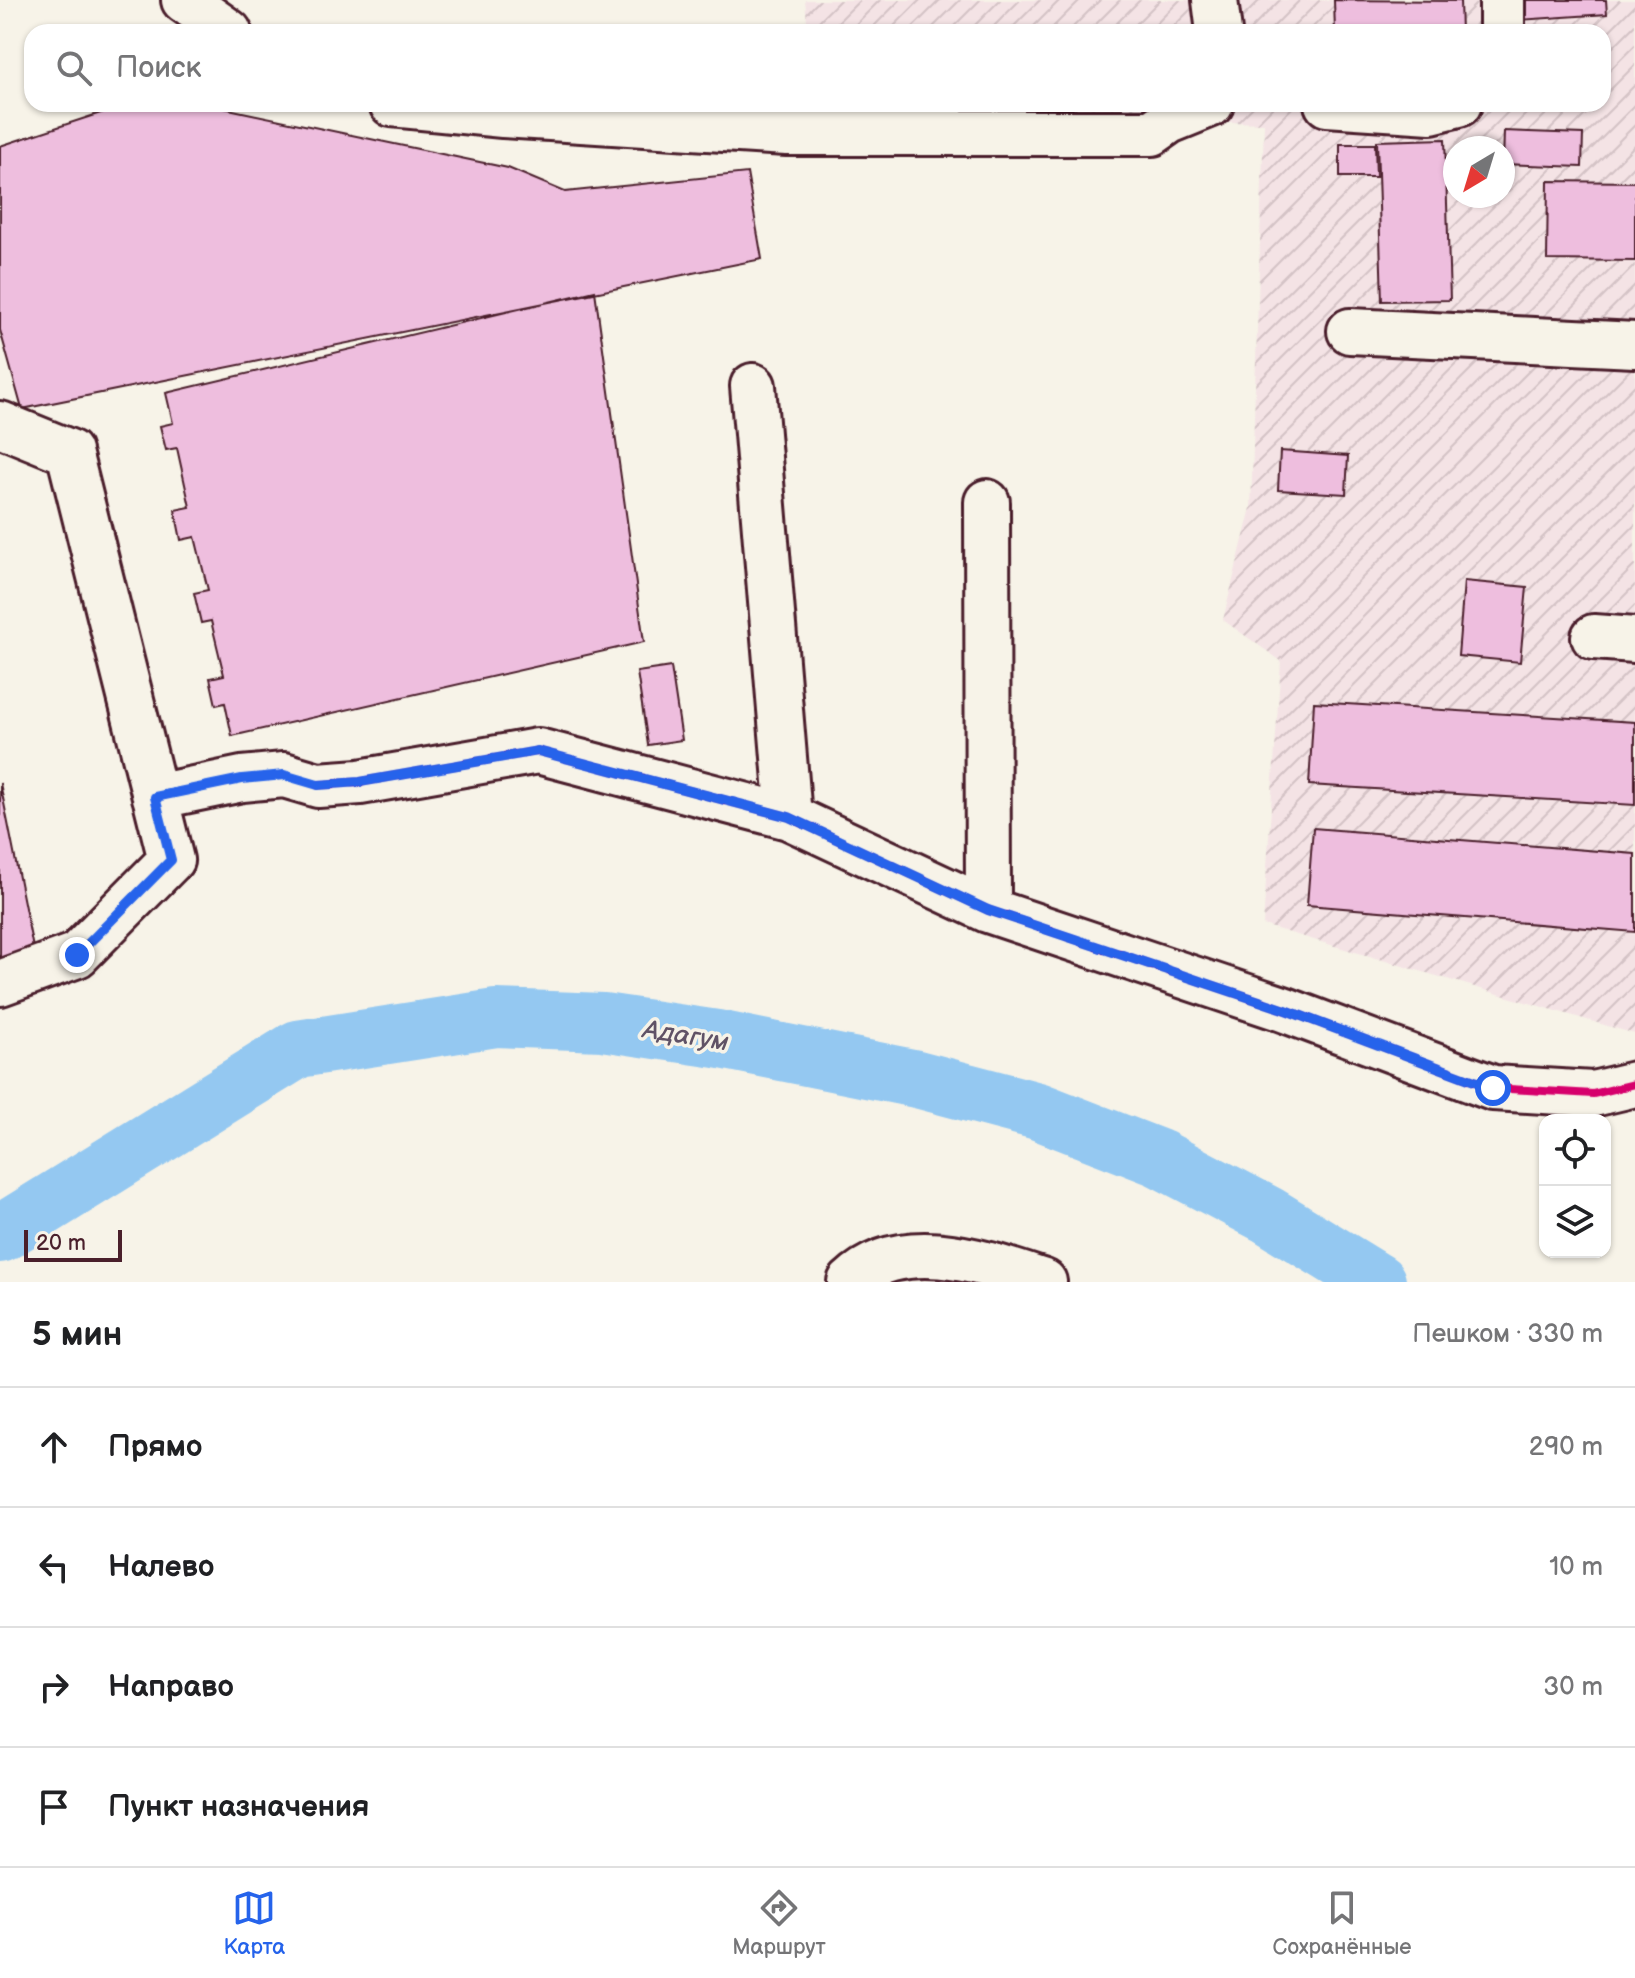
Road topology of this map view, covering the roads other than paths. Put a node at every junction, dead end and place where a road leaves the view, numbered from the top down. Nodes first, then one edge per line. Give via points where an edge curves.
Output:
1 (184, 0) edge
2 (1215, 0) edge
3 (1502, 0) edge
4 (218, 24) edge
5 (1218, 24) edge
6 (1502, 24) edge
7 (473, 112) edge
8 (1191, 112) edge
9 (1350, 331) dead end
10 (1635, 345) edge
11 (753, 386) dead end
12 (0, 424) edge
13 (987, 502) dead end
14 (155, 797) junction
15 (789, 817) junction
16 (988, 910) junction
17 (0, 983) edge
18 (1635, 1084) edge
19 (850, 1282) edge
20 (1044, 1282) edge

1 - 4 street
2 - 5 street
3 - 6 street
7 - 8 street via 834,133 1152,133
9 - 10 street
11 - 15 street
12 - 14 street via 69,452
13 - 16 street
14 - 15 street via 284,775 318,785 360,782 538,751
14 - 17 street via 171,860 77,955
15 - 16 street
16 - 18 street via 1283,1009 1493,1088 1593,1094
19 - 20 street via 864,1269 928,1254 980,1261

